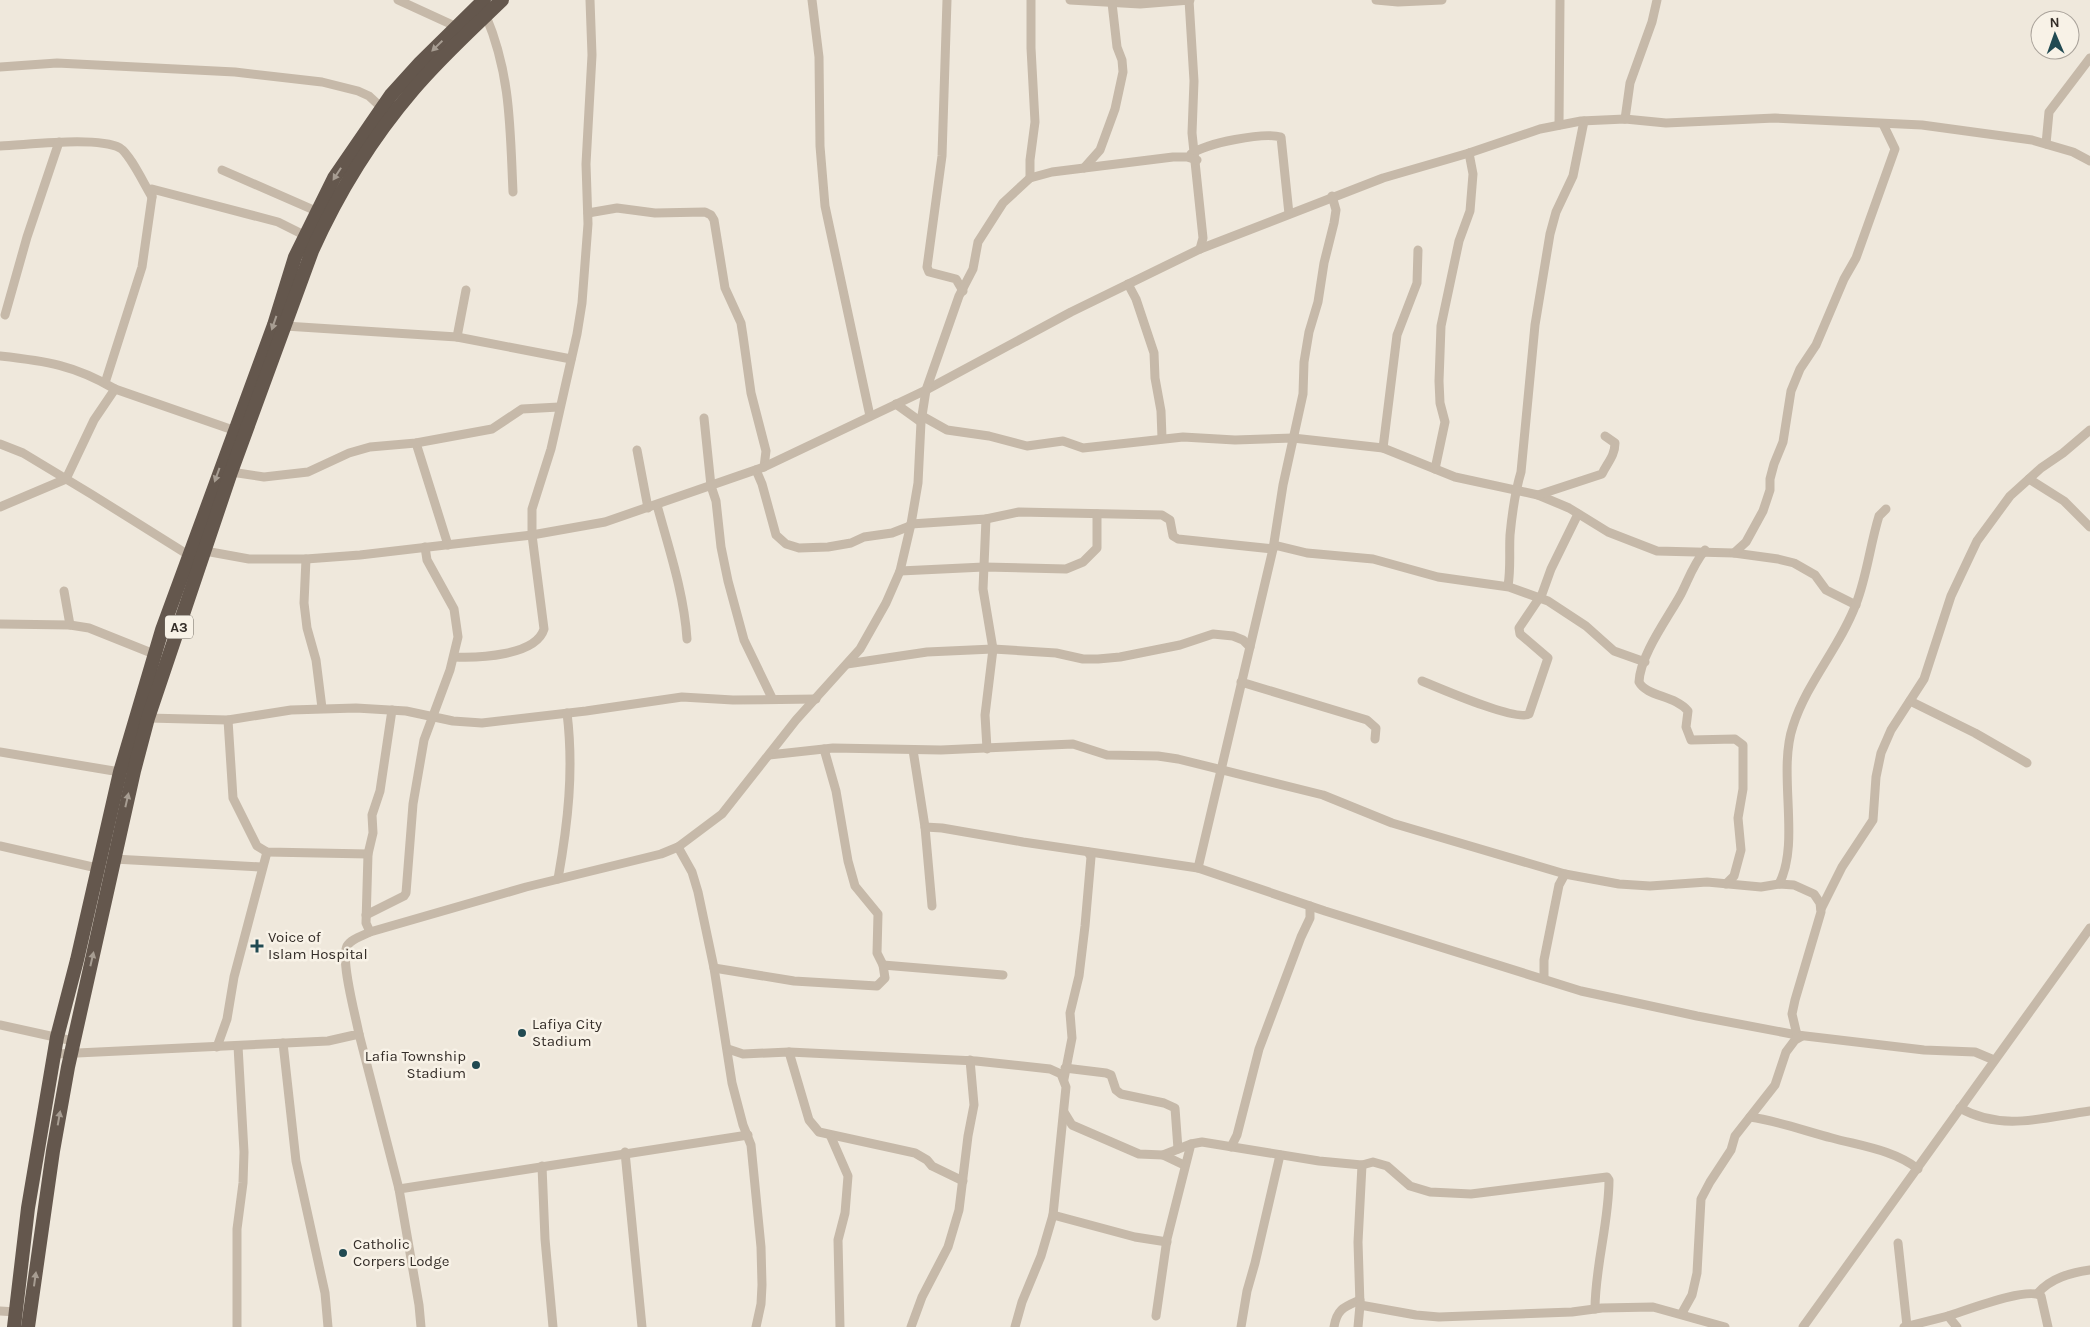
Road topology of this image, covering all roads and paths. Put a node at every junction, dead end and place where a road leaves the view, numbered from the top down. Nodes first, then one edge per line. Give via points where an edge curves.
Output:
1 (398, 0) edge
2 (484, 0) edge
3 (502, 0) edge
4 (590, 0) edge
5 (812, 0) edge
6 (947, 0) edge
7 (1031, 0) edge
8 (1070, 0) edge
9 (1190, 0) edge
10 (1376, 0) edge
11 (1442, 0) edge
12 (1560, 0) edge
13 (1657, 0) edge
14 (1112, 3) junction
15 (486, 16) junction
16 (457, 27) junction
17 (2090, 58) edge
18 (0, 67) edge
19 (1628, 102) junction
20 (382, 108) junction
21 (1625, 119) junction
22 (1641, 120) junction
23 (1584, 121) junction
24 (1883, 124) junction
25 (1558, 125) junction
26 (59, 142) junction
27 (2046, 144) junction
28 (0, 146) edge
29 (1100, 150) junction
30 (1469, 153) junction
31 (1193, 156) junction
32 (2090, 160) edge
33 (1107, 166) junction
34 (1084, 168) junction
35 (222, 170) dead end
36 (1030, 178) junction
37 (514, 192) dead end
38 (1332, 196) junction
39 (152, 197) junction
40 (316, 211) junction
41 (588, 212) junction
42 (1289, 214) junction
43 (304, 235) junction
44 (1204, 238) junction
45 (1215, 244) junction
46 (1200, 249) junction
47 (1418, 250) dead end
48 (1128, 284) junction
49 (466, 290) dead end
50 (963, 291) junction
51 (5, 315) dead end
52 (285, 326) junction
53 (457, 337) junction
54 (0, 356) edge
55 (571, 359) junction
56 (105, 383) junction
57 (115, 388) junction
58 (926, 390) junction
59 (896, 404) junction
60 (559, 407) junction
61 (870, 416) junction
62 (704, 418) dead end
63 (922, 419) junction
64 (233, 430) junction
65 (2090, 430) edge
66 (1605, 436) dead end
67 (1162, 438) junction
68 (1293, 438) junction
69 (416, 443) junction
70 (0, 444) edge
71 (1383, 448) junction
72 (637, 450) dead end
73 (766, 451) junction
74 (780, 459) junction
75 (760, 468) junction
76 (1435, 469) junction
77 (232, 472) junction
78 (2029, 478) junction
79 (66, 480) junction
80 (712, 486) junction
81 (1515, 492) junction
82 (1538, 495) junction
83 (657, 505) junction
84 (0, 507) edge
85 (648, 508) junction
86 (1886, 509) dead end
87 (1097, 514) junction
88 (1578, 514) junction
89 (986, 519) junction
90 (910, 525) junction
91 (2090, 527) edge
92 (892, 533) junction
93 (532, 536) junction
94 (906, 543) junction
95 (448, 545) junction
96 (426, 547) junction
97 (1274, 547) junction
98 (1705, 550) junction
99 (205, 551) junction
100 (1686, 551) junction
101 (1734, 552) junction
102 (190, 556) junction
103 (306, 559) junction
104 (1693, 566) junction
105 (984, 567) junction
106 (900, 571) junction
107 (1508, 586) junction
108 (64, 591) dead end
109 (1543, 600) junction
110 (1856, 604) junction
111 (0, 624) edge
112 (70, 625) junction
113 (1253, 636) junction
114 (687, 639) dead end
115 (1242, 640) junction
116 (1250, 647) junction
117 (993, 649) junction
118 (154, 654) junction
119 (454, 657) junction
120 (1645, 662) junction
121 (847, 664) junction
122 (1422, 681) dead end
123 (1242, 682) junction
124 (772, 698) junction
125 (816, 699) junction
126 (1910, 701) junction
127 (322, 708) junction
128 (392, 710) junction
129 (567, 713) junction
130 (432, 716) junction
131 (148, 718) junction
132 (228, 720) junction
133 (1375, 739) dead end
134 (824, 749) junction
135 (987, 749) junction
136 (913, 750) junction
137 (0, 752) edge
138 (769, 755) junction
139 (2027, 763) dead end
140 (1220, 769) junction
141 (120, 772) junction
142 (926, 827) junction
143 (0, 846) edge
144 (678, 848) junction
145 (267, 852) junction
146 (368, 854) junction
147 (1093, 854) junction
148 (114, 859) junction
149 (261, 866) junction
150 (97, 868) junction
151 (1198, 868) junction
152 (1554, 872) junction
153 (1565, 874) junction
154 (558, 879) junction
155 (1781, 880) junction
156 (1736, 881) junction
157 (1559, 885) junction
158 (1829, 892) junction
159 (1814, 894) junction
160 (932, 906) dead end
161 (1310, 906) junction
162 (1821, 909) junction
163 (366, 915) junction
164 (2090, 928) edge
165 (370, 932) junction
166 (883, 965) junction
167 (714, 968) junction
168 (1003, 976) dead end
169 (1544, 979) junction
170 (0, 1025) edge
171 (359, 1034) junction
172 (1799, 1035) junction
173 (57, 1037) junction
174 (283, 1043) junction
175 (217, 1046) junction
176 (238, 1046) junction
177 (72, 1048) junction
178 (728, 1049) junction
179 (789, 1052) junction
180 (56, 1054) junction
181 (743, 1054) junction
182 (970, 1060) junction
183 (1994, 1060) junction
184 (730, 1065) junction
185 (1066, 1065) junction
186 (1056, 1071) junction
187 (1064, 1080) junction
188 (1960, 1108) junction
189 (2090, 1111) edge
190 (1064, 1112) junction
191 (1750, 1117) junction
192 (1072, 1125) junction
193 (1062, 1129) junction
194 (748, 1135) junction
195 (1237, 1135) junction
196 (831, 1137) junction
197 (1191, 1144) junction
198 (1231, 1146) junction
199 (1178, 1149) junction
200 (1244, 1149) junction
201 (626, 1152) junction
202 (1280, 1155) junction
203 (1163, 1156) junction
204 (1184, 1165) junction
205 (1362, 1165) junction
206 (542, 1166) junction
207 (1918, 1169) junction
208 (962, 1181) junction
209 (399, 1189) junction
210 (1053, 1215) junction
211 (1167, 1242) junction
212 (1898, 1243) dead end
213 (2090, 1270) edge
214 (2038, 1293) junction
215 (1360, 1302) junction
216 (1595, 1309) junction
217 (0, 1311) edge
218 (16, 1312) junction
219 (1682, 1313) junction
220 (1156, 1316) dead end
221 (1948, 1316) junction
222 (14, 1327) edge
223 (28, 1327) edge
224 (237, 1327) edge
225 (328, 1327) edge
226 (421, 1327) edge
227 (553, 1327) edge
228 (642, 1327) edge
229 (756, 1327) edge
230 (840, 1327) edge
231 (911, 1327) edge
232 (1015, 1327) edge
233 (1241, 1327) edge
234 (1334, 1327) edge
235 (1358, 1327) edge
236 (1725, 1327) edge
237 (1802, 1327) edge
238 (1905, 1327) edge
239 (1957, 1327) edge
240 (2048, 1327) edge

1 - 16 street
2 - 16 highway, A3
3 - 15 highway, A3
4 - 41 street via 592,55 586,164
5 - 61 street via 819,56 820,146 825,206
6 - 50 street via 942,156 927,267 929,272 956,279
7 - 36 street via 1030,48 1035,122
8 - 14 street
9 - 14 street
9 - 31 street
10 - 11 street
12 - 25 street
13 - 19 street via 1630,83
14 - 29 street via 1117,47 1123,66 1115,109
15 - 37 street via 508,90
15 - 52 highway, A3 via 413,89 353,172 327,217
16 -> 20 highway, A3 via 420,63
17 - 27 street via 2049,112
18 - 20 street via 57,63 246,73 322,82 358,91
19 - 21 street
19 - 22 street
20 -> 40 highway, A3 via 334,178
21 - 22 street
21 - 23 street
22 - 24 street via 1775,118
23 - 25 street
23 - 81 street via 1573,176 1556,212 1550,234 1536,325 1522,464
24 - 27 street via 1943,127
24 - 101 street via 1895,149 1869,225 1816,345 1790,391 1783,442 1763,511 1746,542
25 - 30 street
26 - 28 street
26 - 39 street via 120,148
26 - 51 street
27 - 32 street
29 - 33 street
29 - 34 street
30 - 38 street
30 - 76 street via 1473,174 1470,211 1460,241 1442,326 1439,381 1445,422
31 - 33 street
31 - 42 street via 1254,137 1281,137
31 - 44 street
33 - 34 street
34 - 36 street
35 - 40 street
36 - 50 street via 1003,203 981,238
38 - 42 street
38 - 68 street via 1336,210 1334,223 1307,338 1305,385
39 - 43 street via 152,189 278,222
39 - 56 street via 142,267
40 - 43 highway, A3
41 - 55 street via 582,303
41 - 73 street via 617,208 711,215 725,288 740,323 750,393
42 - 45 street
43 -> 64 highway, A3
44 - 45 street
44 - 46 street
45 - 46 street
46 - 48 street
47 - 71 street via 1417,283 1397,335
48 - 58 street
48 - 67 street via 1154,353
49 - 53 street
50 - 58 street
52 - 53 street
52 - 77 highway, A3
53 - 55 street
54 - 56 street via 76,368
55 - 60 street
56 - 57 street
57 - 64 street
57 - 79 street via 94,420
58 - 59 street
58 - 63 street
59 - 61 street
59 - 63 street
60 - 69 street via 522,409 492,429
60 - 93 street via 551,449 532,509
61 - 74 street
62 - 80 street
63 - 67 street via 947,430 1027,446 1063,441 1083,448
63 - 90 street via 918,483
64 -> 102 highway, A3
65 - 78 street
66 - 82 street via 1615,443 1615,447 1602,474
67 - 68 street
68 - 71 street
68 - 97 street
69 - 77 street via 370,447 308,472 280,477
69 - 95 street
70 - 79 street
71 - 76 street
72 - 85 street
73 - 74 street
73 - 75 street
74 - 75 street
75 - 80 street
75 - 92 street via 776,535 786,544 799,548 828,547
76 - 81 street
77 - 99 highway, A3
78 - 91 street via 2064,501
78 - 126 street via 2003,504 1977,541 1951,596 1928,669
79 - 84 street
79 - 102 street
80 - 83 street
80 - 124 street via 720,547 744,640
81 - 82 street
81 - 107 street via 1510,535 1512,567
82 - 88 street
83 - 85 street
83 - 114 street via 686,618
85 - 93 street via 605,522
86 - 110 street via 1879,516
87 - 89 street via 1020,512
87 - 97 street via 1162,515 1170,520 1173,536 1178,539
87 - 105 street via 1097,548 1083,562 1066,569
88 - 100 street via 1608,532 1657,551
88 - 109 street via 1551,569
89 - 90 street
89 - 105 street
90 - 92 street
90 - 94 street
92 - 94 street
93 - 95 street
93 - 119 street via 544,629 542,635 536,642 506,653 474,658
94 - 106 street
95 - 96 street
96 - 103 street
96 - 119 street via 427,560 454,609 458,637
97 - 107 street via 1373,559 1424,574
97 - 113 street
98 - 100 street
98 - 101 street
98 - 104 street
99 - 103 street via 249,559
99 - 131 highway, A3
100 - 104 street
101 - 110 street via 1794,563 1815,575 1826,590
102 - 118 highway, A3
103 - 127 street via 304,603
104 - 120 street
105 - 106 street
105 - 117 street via 983,589
106 - 121 street via 860,650
107 - 109 street
108 - 112 street
109 - 120 street via 1586,626 1614,651
109 - 122 street via 1519,628 1520,634 1548,658 1526,716 1488,707
110 - 155 street via 1806,693 1792,727 1786,777 1788,840
111 - 112 street
112 - 118 street via 98,631
113 - 115 street
113 - 116 street
115 - 116 street
115 - 117 street via 1213,634 1180,645 1098,659 1056,652
116 - 123 street
117 - 121 street via 927,652
117 - 135 street via 985,715
118 - 141 highway, A3
119 - 130 street
120 - 156 street via 1639,684 1682,704 1688,712 1686,726 1691,740 1735,739 1743,745 1743,789 1738,818 1741,850
121 - 125 street
123 - 133 street via 1366,720 1376,728
123 - 140 street
124 - 125 street
124 - 129 street via 682,698
125 - 138 street
126 - 139 street
126 - 158 street via 1891,730 1878,762 1873,820
127 - 128 street
127 - 132 street
128 - 130 street
128 - 146 street
129 - 130 street via 482,723 453,722
129 - 154 street via 572,767
130 - 163 street via 424,740 413,804 406,893
131 - 132 street
148 -> 131 highway, A3
132 - 145 street via 233,798 257,846
134 - 136 street
134 - 138 street
134 - 166 street via 855,886 878,914 877,953
135 - 136 street
135 - 140 street via 1073,744 1107,755 1158,756
136 - 142 street
137 - 141 street
138 - 144 street via 722,814
140 - 151 street
140 - 152 street via 1323,795 1392,822
141 - 150 highway, A3
142 - 147 street
142 - 160 street
143 - 150 street
144 - 154 street
144 - 167 street via 692,872
145 - 146 street
145 - 149 street
146 - 163 street
147 - 151 street
147 - 185 street via 1079,976 1070,1013 1072,1038
148 - 149 street
177 -> 148 highway, A3
149 - 175 street via 227,1019
150 - 173 highway, A3
151 - 161 street
152 - 153 street
152 - 157 street
153 - 156 street via 1632,886 1726,884
153 - 157 street
154 - 165 street
155 - 156 street via 1760,887
155 - 159 street
157 - 169 street via 1544,960
158 - 159 street
158 - 162 street
159 - 162 street
161 - 169 street
161 - 195 street via 1310,918 1259,1049
162 - 172 street via 1792,1014
163 - 165 street
164 - 183 street
165 - 171 street via 352,940 345,953
166 - 167 street via 885,978 877,986 794,981
166 - 168 street
167 - 178 street
169 - 172 street via 1581,991
170 - 173 street
171 - 174 street via 328,1041
171 - 209 street
172 - 183 street via 1924,1050 1975,1052
172 - 191 street via 1786,1052 1775,1085
173 - 177 street
173 - 180 highway, A3
174 - 176 street
174 - 225 street via 296,1161 326,1293
175 - 176 street
175 - 177 street
176 - 224 street via 244,1152 237,1229
177 - 180 street
223 -> 177 highway, A3 via 53,1151
178 - 181 street
178 - 184 street
179 - 181 street
179 - 182 street
179 - 196 street via 809,1120 819,1132
180 - 218 highway, A3 via 28,1208
181 - 184 street
182 - 186 street
182 - 208 street via 974,1105
183 - 188 street
184 - 194 street
185 - 186 street
185 - 187 street
185 - 199 street via 1106,1073 1121,1094 1175,1108
186 - 187 street
187 - 190 street
188 - 189 street via 1999,1122
188 - 207 street
190 - 192 street
190 - 193 street
191 - 207 street via 1872,1148
191 - 219 street via 1735,1136 1731,1150 1701,1199 1696,1273 1692,1294
192 - 193 street
192 - 203 street via 1129,1151
193 - 210 street
194 - 201 street
194 - 229 street via 761,1247 761,1304
195 - 198 street
195 - 200 street
196 - 208 street via 915,1153
196 - 230 street via 848,1176 845,1213 838,1240
197 - 198 street via 1202,1142
197 - 199 street
197 - 204 street
198 - 200 street
199 - 203 street
200 - 202 street
201 - 206 street
201 - 228 street
202 - 205 street
202 - 233 street via 1246,1291
203 - 204 street
204 - 211 street
205 - 215 street via 1358,1242
205 - 216 street via 1374,1162 1387,1166 1410,1186 1430,1192 1471,1194 1607,1177 1608,1201 1595,1288
206 - 209 street
206 - 227 street
207 - 237 street
208 - 231 street via 960,1210 948,1247 922,1297
209 - 226 street
210 - 211 street via 1135,1237
210 - 232 street
211 - 220 street
212 - 238 street
213 - 214 street via 2056,1279
214 - 221 street via 2020,1295
214 - 240 street
215 - 216 street via 1439,1317
215 - 234 street via 1342,1308
215 - 235 street
216 - 219 street via 1653,1307
217 - 218 street
218 - 222 highway, A3
219 - 236 street
221 - 238 street
221 - 239 street

